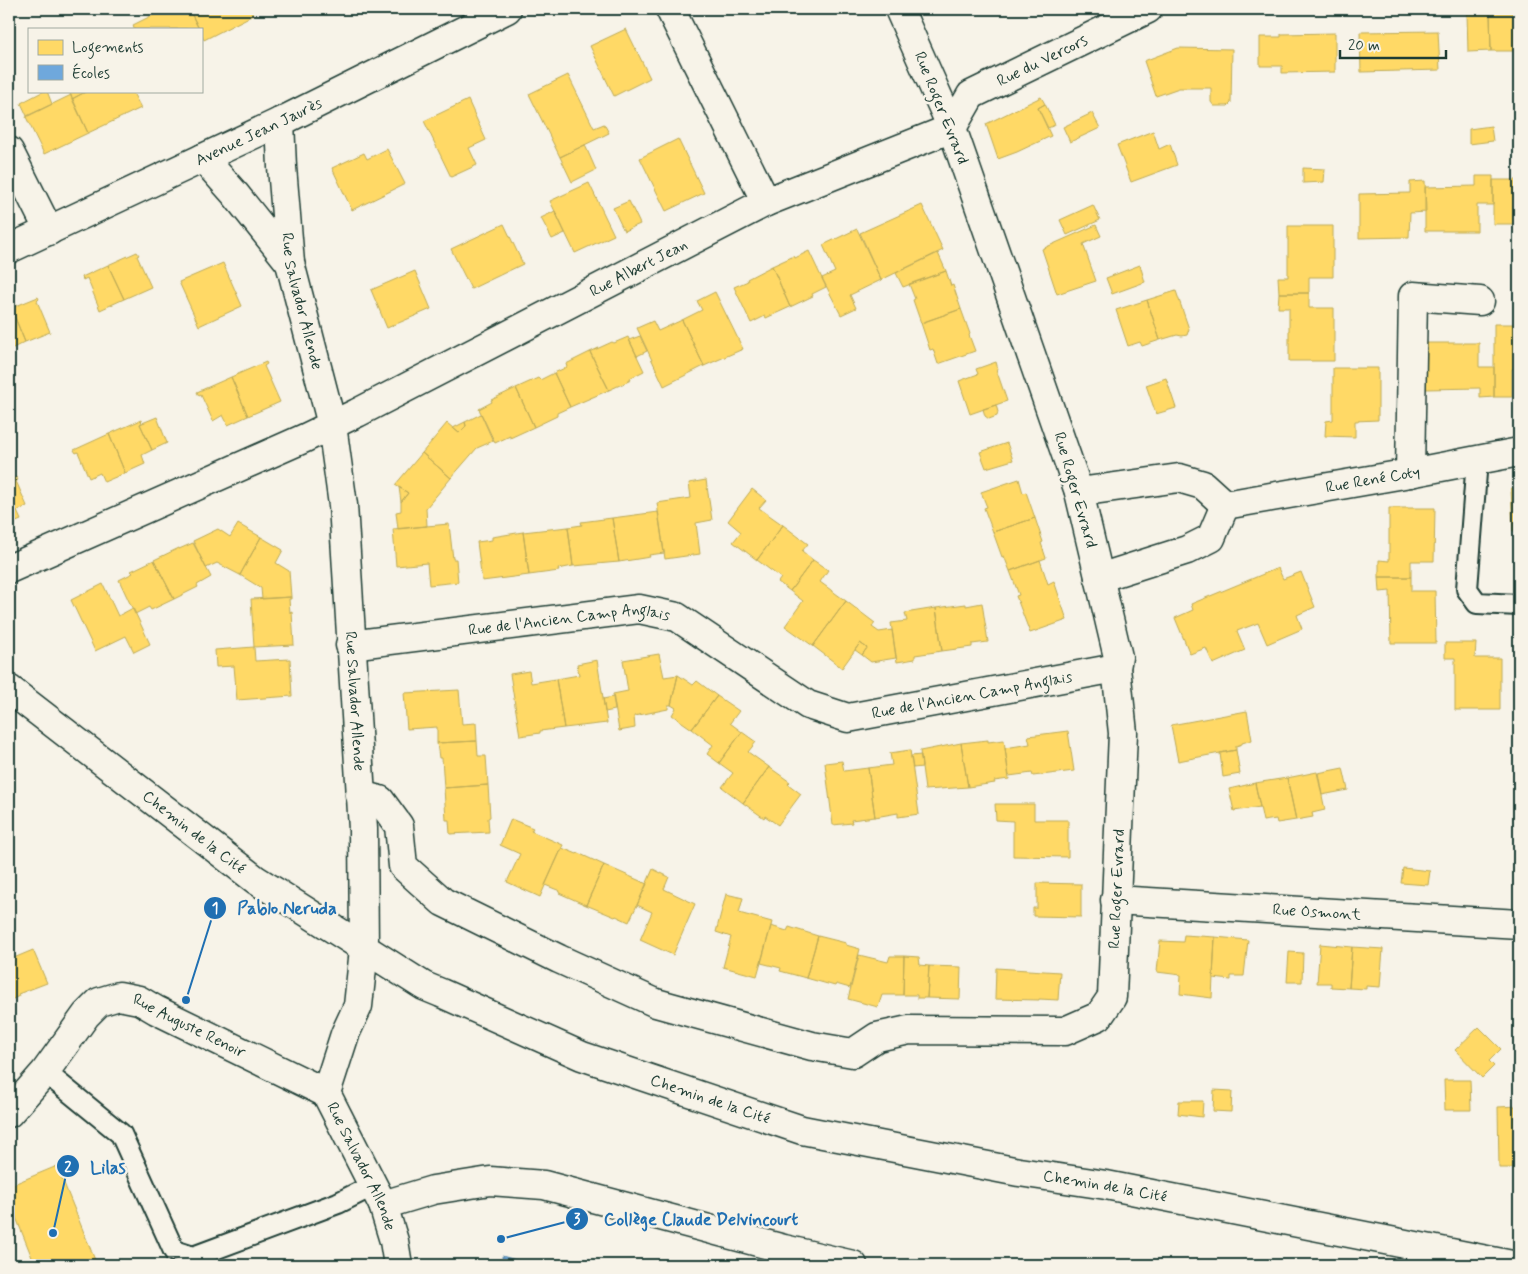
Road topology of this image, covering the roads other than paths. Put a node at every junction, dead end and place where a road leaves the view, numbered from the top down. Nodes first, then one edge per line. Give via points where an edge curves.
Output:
1 (507, 9) edge
2 (670, 9) edge
3 (899, 9) edge
4 (1148, 9) edge
5 (280, 122) junction
6 (952, 128) junction
7 (9, 151) edge
8 (203, 158) junction
9 (766, 202) junction
10 (49, 231) junction
11 (9, 249) edge
12 (290, 263) junction
13 (1480, 301) dead end
14 (332, 425) junction
15 (1519, 452) edge
16 (1477, 460) junction
17 (1410, 473) junction
18 (1079, 492) junction
19 (1225, 505) junction
20 (9, 569) edge
21 (1099, 578) junction
22 (1519, 605) edge
23 (350, 645) junction
24 (1116, 668) junction
25 (9, 689) edge
26 (360, 795) junction
27 (1116, 900) junction
28 (1519, 924) edge
29 (364, 949) junction
30 (45, 1072) junction
31 (326, 1093) junction
32 (9, 1113) edge
33 (378, 1195) junction
34 (398, 1265) edge
35 (852, 1265) edge
36 (1512, 1265) edge

1 - 5 street, Avenue Jean Jaurès
2 - 9 street
3 - 6 street, Rue Roger Evrard
4 - 6 street, Rue du Vercors via 971,94
5 - 8 street, Avenue Jean Jaurès
5 - 12 street, Rue Salvador Allende
6 - 9 street, Rue Albert Jean
6 - 18 street, Rue Roger Evrard
7 - 10 street
8 - 10 street, Avenue Jean Jaurès
8 - 12 street
9 - 14 street, Rue Albert Jean
10 - 11 street, Avenue Jean Jaurès
12 - 14 street, Rue Salvador Allende
13 - 17 street via 1413,296
14 - 20 street, Rue Albert Jean
14 - 23 street, Rue Salvador Allende via 343,505
15 - 16 street, Rue René Coty
16 - 17 street, Rue René Coty
16 - 22 lane via 1467,589 1477,603
17 - 19 street, Rue René Coty
18 - 19 street via 1179,478 1203,485
18 - 21 street, Rue Roger Evrard
19 - 21 street via 1211,538 1187,550
21 - 24 street, Rue Roger Evrard via 1118,657
23 - 24 street, Rue de l'Ancien Camp Anglais via 639,608 677,617 808,704 848,718
23 - 26 street, Rue Salvador Allende
24 - 27 street, Rue Roger Evrard via 1123,733
25 - 29 street, Chemin de la Cité via 256,880
26 - 27 street, Rue Roger Evrard via 380,800 399,826 403,866 444,902 656,1003 812,1046 853,1053 877,1037 909,1030 1065,1031 1099,1016 1112,997
26 - 29 street, Rue Salvador Allende
27 - 28 street, Rue Osmont
29 - 31 street, Rue Salvador Allende via 358,1006 345,1034
29 - 36 street, Chemin de la Cité via 424,986 582,1056 802,1130 1019,1172 1106,1185
30 - 31 street, Rue Auguste Renoir via 86,1014 99,1002 120,996 139,1000
30 - 32 street, Rue Auguste Renoir
30 - 33 lane via 121,1134 174,1252 193,1257 338,1203
31 - 33 street, Rue Salvador Allende
33 - 34 street, Rue Salvador Allende via 394,1241
33 - 35 street via 490,1181 544,1186

